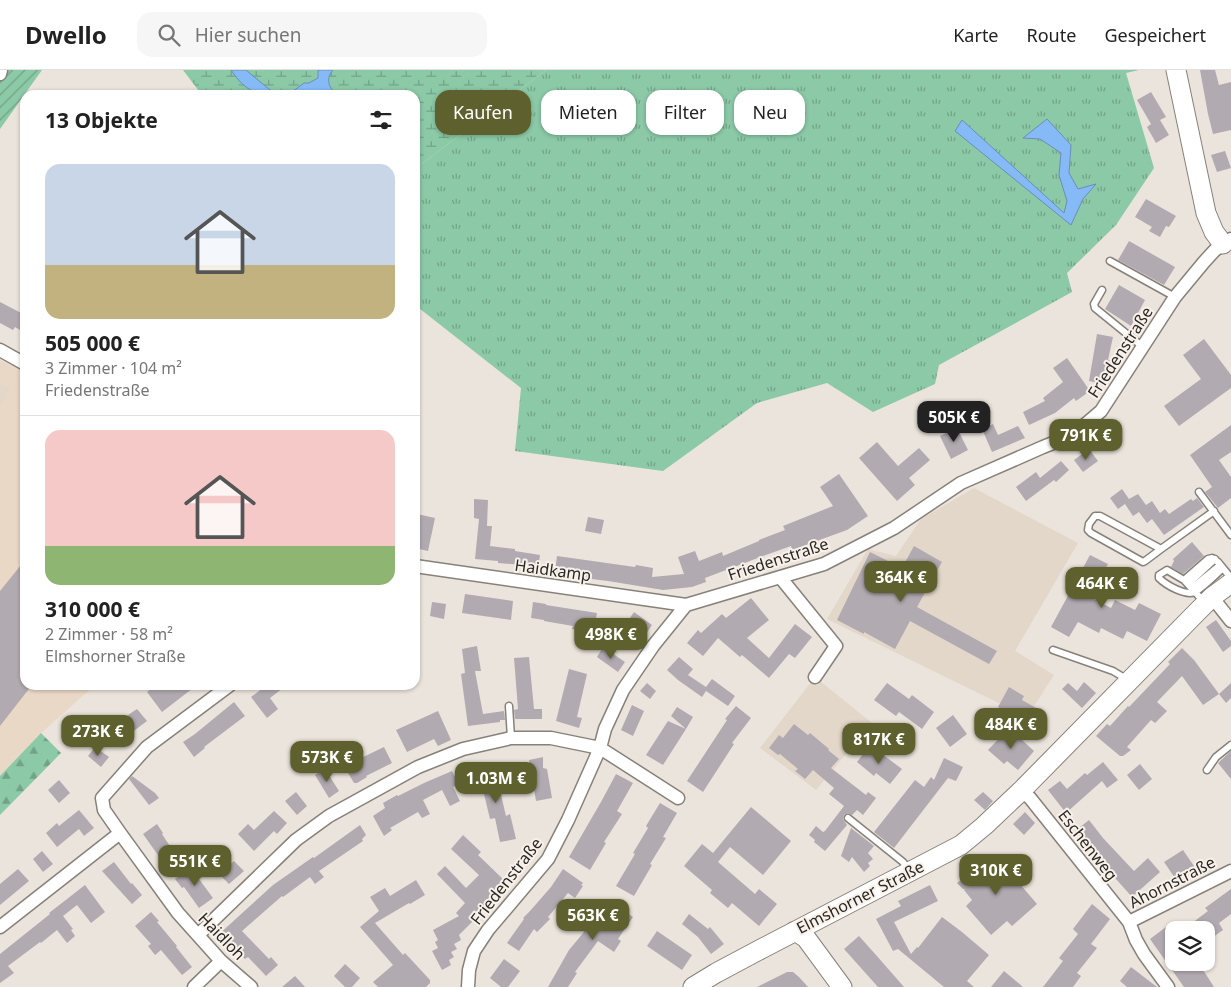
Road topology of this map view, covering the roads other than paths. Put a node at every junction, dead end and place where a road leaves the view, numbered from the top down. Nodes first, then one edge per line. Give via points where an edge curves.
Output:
1 (0, 70) edge
2 (1176, 70) edge
3 (0, 74) edge
4 (1227, 242) edge
5 (1110, 261) dead end
6 (1102, 290) dead end
7 (1175, 297) junction
8 (1143, 347) junction
9 (0, 350) edge
10 (20, 361) edge
11 (1199, 492) dead end
12 (1214, 511) junction
13 (1231, 535) edge
14 (1161, 549) junction
15 (420, 567) edge
16 (1222, 569) edge
17 (780, 577) junction
18 (1231, 578) edge
19 (1196, 591) junction
20 (686, 605) junction
21 (1231, 622) edge
22 (1053, 650) dead end
23 (815, 677) dead end
24 (1129, 681) junction
25 (223, 690) edge
26 (509, 706) dead end
27 (511, 738) junction
28 (1231, 745) edge
29 (600, 748) junction
30 (1207, 770) dead end
31 (1021, 790) junction
32 (678, 798) dead end
33 (848, 818) dead end
34 (120, 833) junction
35 (1231, 871) edge
36 (909, 872) junction
37 (1128, 922) junction
38 (0, 927) edge
39 (795, 931) junction
40 (198, 935) junction
41 (221, 960) junction
42 (194, 987) edge
43 (251, 987) edge
44 (468, 987) edge
45 (693, 987) edge
46 (832, 987) edge
47 (842, 987) edge
48 (1168, 987) edge

1 - 3 street
2 - 4 main road via 1206,213 1214,232
4 - 7 street, Friedenstraße via 1204,262
5 - 7 lane
6 - 8 lane via 1095,308
7 - 8 street, Friedenstraße
8 - 17 street, Friedenstraße via 1100,411 1073,435 961,483 894,528 824,564
9 - 10 street
11 - 12 lane
12 - 13 lane
12 - 14 lane
14 - 14 lane via 1143,562 1091,533 1089,524 1095,516 1104,517
15 - 20 street, Haidkamp
16 - 18 lane
16 - 19 main road, Elmshorner Straße
16 - 19 lane
17 - 20 street, Friedenstraße
17 - 23 street via 836,646
19 - 21 street
19 - 24 main road, Elmshorner Straße
20 - 29 street, Friedenstraße via 623,690
22 - 24 lane via 1113,671
24 - 31 main road, Elmshorner Straße
25 - 34 street, Haidloh via 147,747 102,798 104,810
26 - 27 lane
27 - 29 street via 552,738
27 - 40 street via 462,749 418,767 329,816 296,840
28 - 30 lane via 1216,756
29 - 32 street
29 - 44 street, Friedenstraße via 548,858 474,951 468,970
31 - 36 main road, Elmshorner Straße via 960,846
31 - 37 street, Eschenweg
33 - 36 lane via 903,862
34 - 38 street
34 - 40 street, Haidloh
35 - 37 street, Ahornstraße
36 - 39 main road, Elmshorner Straße
37 - 48 street, Eschenweg via 1140,947
39 - 45 main road, Elmshorner Straße
39 - 46 main road via 796,943
39 - 47 main road via 806,938
40 - 41 street, Haidloh
41 - 42 street
41 - 43 street, Haidloh

